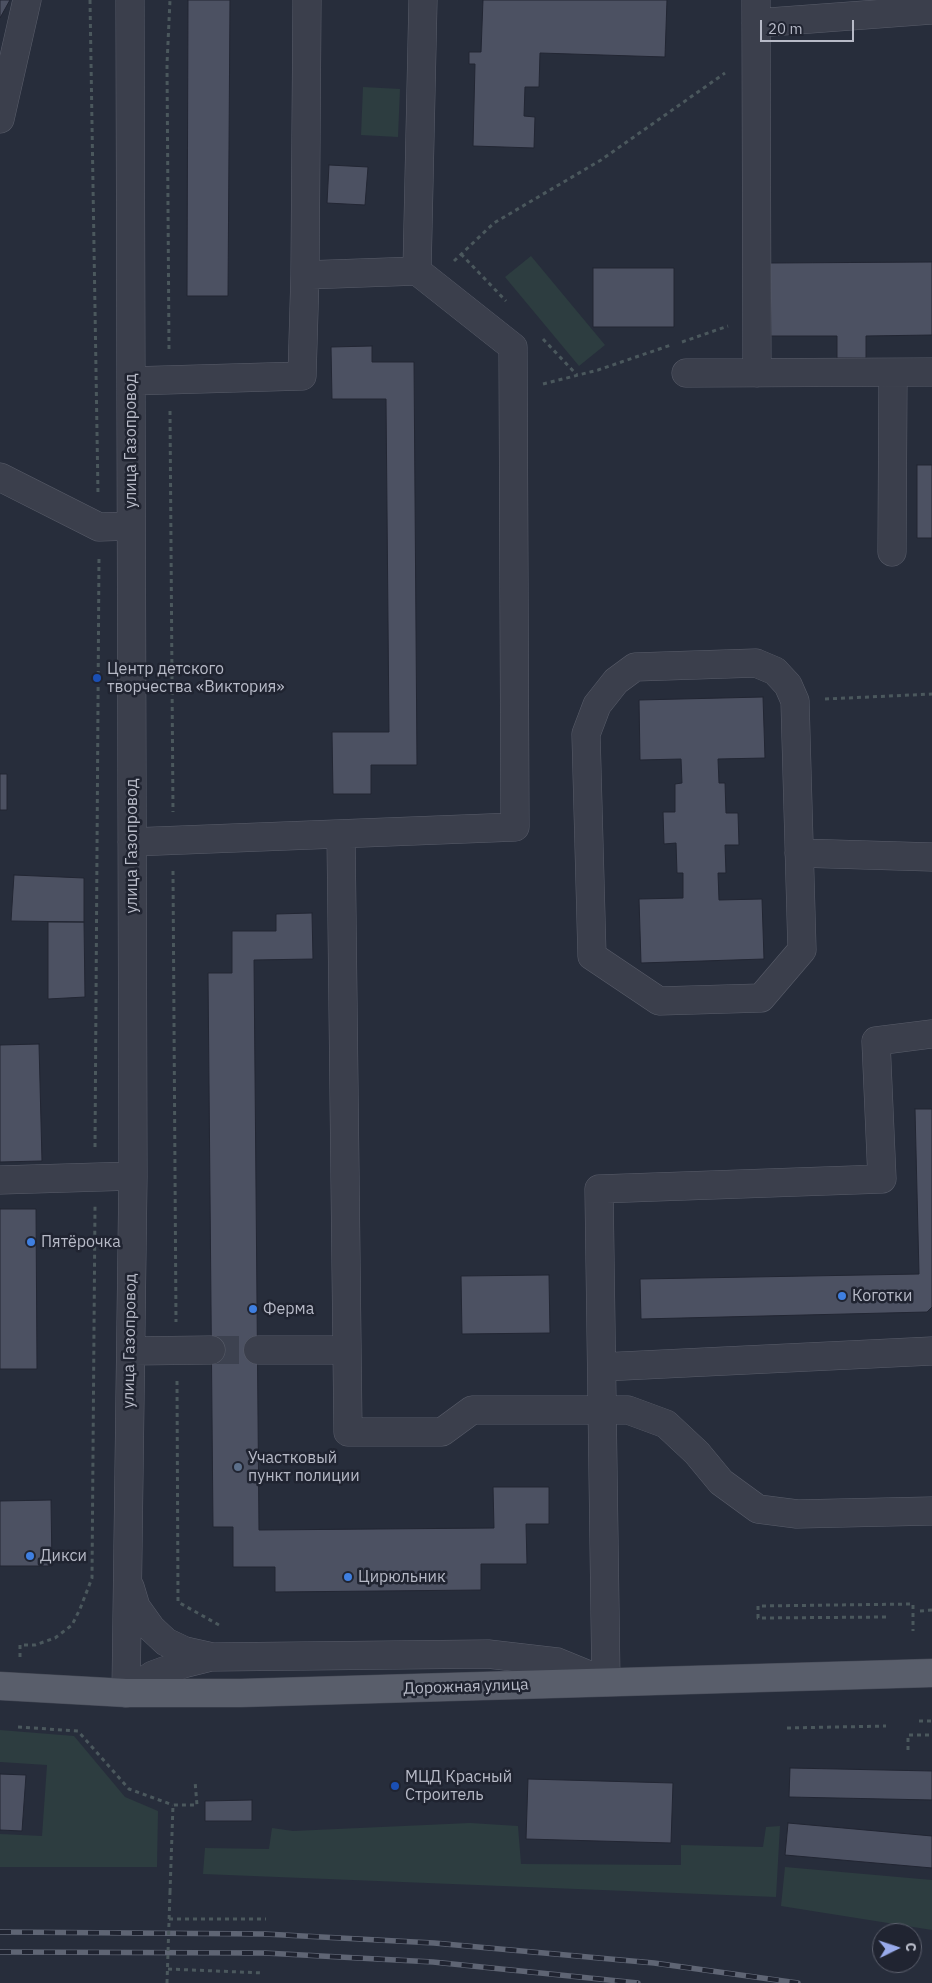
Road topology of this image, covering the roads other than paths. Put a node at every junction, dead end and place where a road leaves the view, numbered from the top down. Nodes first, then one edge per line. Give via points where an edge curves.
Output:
1 (27, 0) edge
2 (130, 0) edge
3 (307, 0) edge
4 (423, 0) edge
5 (932, 10) edge
6 (756, 12) edge
7 (0, 119) edge
8 (305, 275) junction
9 (424, 277) junction
10 (932, 372) edge
11 (686, 373) dead end
12 (757, 373) junction
13 (893, 374) junction
14 (131, 381) junction
15 (0, 477) edge
16 (131, 526) junction
17 (892, 552) dead end
18 (341, 834) junction
19 (132, 842) junction
20 (799, 853) junction
21 (932, 857) edge
22 (932, 1034) edge
23 (133, 1176) junction
24 (0, 1180) edge
25 (211, 1350) tunnel mouth
26 (258, 1350) tunnel mouth
27 (347, 1350) junction
28 (131, 1351) junction
29 (932, 1351) edge
30 (602, 1367) junction
31 (603, 1410) junction
32 (932, 1511) edge
33 (127, 1578) junction
34 (212, 1656) junction
35 (932, 1673) edge
36 (606, 1682) junction
37 (0, 1686) edge
38 (126, 1693) junction

1 - 7 street
2 - 14 street, улица Газопровод
3 - 8 street
4 - 9 street
5 - 6 street
6 - 12 street
8 - 9 street
8 - 14 street via 302,376
9 - 18 street via 513,347 515,828
10 - 13 street
11 - 12 street
12 - 13 street
13 - 17 street
14 - 16 street, улица Газопровод
15 - 16 street via 99,527
16 - 19 street, улица Газопровод
18 - 19 street
18 - 27 street
19 - 23 street, улица Газопровод
20 - 20 street via 802,950 761,998 659,1001 592,956 586,734 597,705 616,681 635,667 756,663 775,672 788,685 795,701
20 - 21 street
22 - 30 street via 876,1041 882,1179 599,1189
23 - 24 street
23 - 28 street, улица Газопровод
25 - 28 street
26 - 27 street
27 - 31 street via 348,1432 442,1432 472,1410
28 - 33 street, улица Газопровод
29 - 30 street
30 - 31 street
31 - 32 street via 628,1410 666,1424 721,1482 758,1509 797,1514
31 - 36 street
33 - 34 street via 136,1607 150,1628 166,1642 185,1651
33 - 38 street, улица Газопровод
34 - 36 street via 488,1654 557,1662
34 - 38 street via 153,1675
35 - 36 main road, Дорожная улица
36 - 38 main road, Дорожная улица via 241,1694
37 - 38 main road, Дорожная улица

